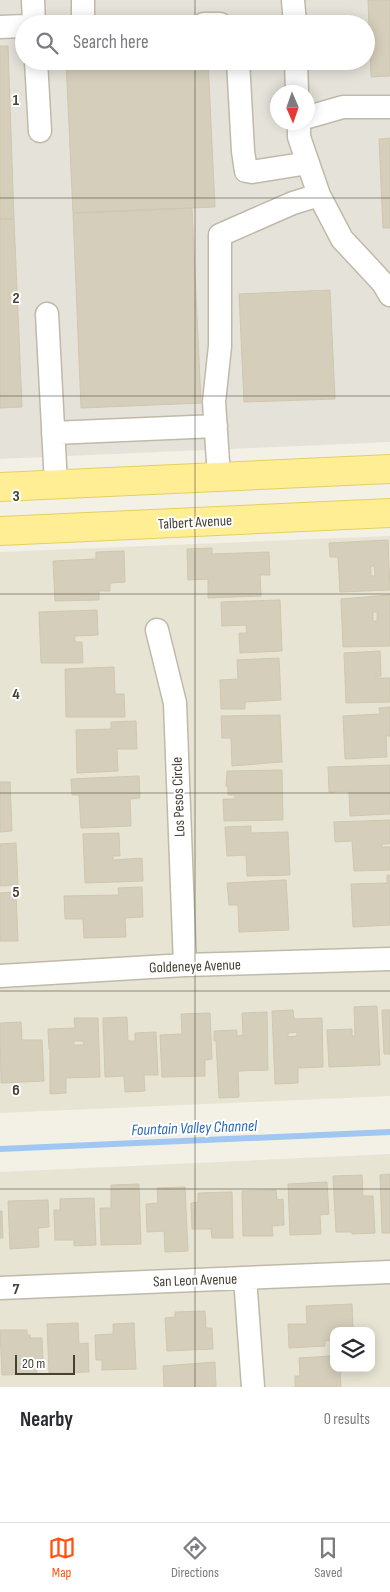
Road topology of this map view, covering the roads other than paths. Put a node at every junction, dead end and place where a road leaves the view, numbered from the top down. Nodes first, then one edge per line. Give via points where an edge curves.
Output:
1 (33, 0) edge
2 (83, 0) edge
3 (293, 0) edge
4 (34, 15) edge
5 (83, 15) edge
6 (294, 15) edge
7 (15, 26) edge
8 (0, 27) edge
9 (37, 70) edge
10 (238, 70) edge
11 (296, 70) edge
12 (297, 85) edge
13 (390, 107) edge
14 (315, 116) edge
15 (299, 130) edge
16 (40, 132) dead end
17 (308, 163) junction
18 (319, 195) junction
19 (382, 268) edge
20 (390, 295) edge
21 (46, 314) dead end
22 (216, 426) junction
23 (53, 432) junction
24 (390, 469) edge
25 (219, 477) junction
26 (56, 484) junction
27 (0, 487) edge
28 (390, 513) edge
29 (0, 531) edge
30 (157, 630) dead end
31 (390, 959) edge
32 (185, 965) junction
33 (0, 976) edge
34 (390, 1272) edge
35 (246, 1278) junction
36 (0, 1288) edge
37 (253, 1387) edge

1 - 4 street
2 - 5 street
3 - 6 street
7 - 8 street
9 - 16 street
10 - 17 street via 246,171
11 - 12 street
13 - 14 street via 343,107
15 - 17 street
17 - 18 street
18 - 19 street via 342,239
18 - 22 street via 220,235 220,346 214,402
19 - 20 street via 383,283
21 - 23 street
22 - 23 street
22 - 25 street
23 - 26 street
24 - 25 main road
25 - 26 main road
26 - 27 main road
28 - 29 main road, Talbert Avenue
30 - 32 street, Los Pesos Circle via 174,703
31 - 32 street, Goldeneye Avenue
32 - 33 street, Goldeneye Avenue
34 - 35 street, San Leon Avenue
35 - 36 street, San Leon Avenue
35 - 37 street

